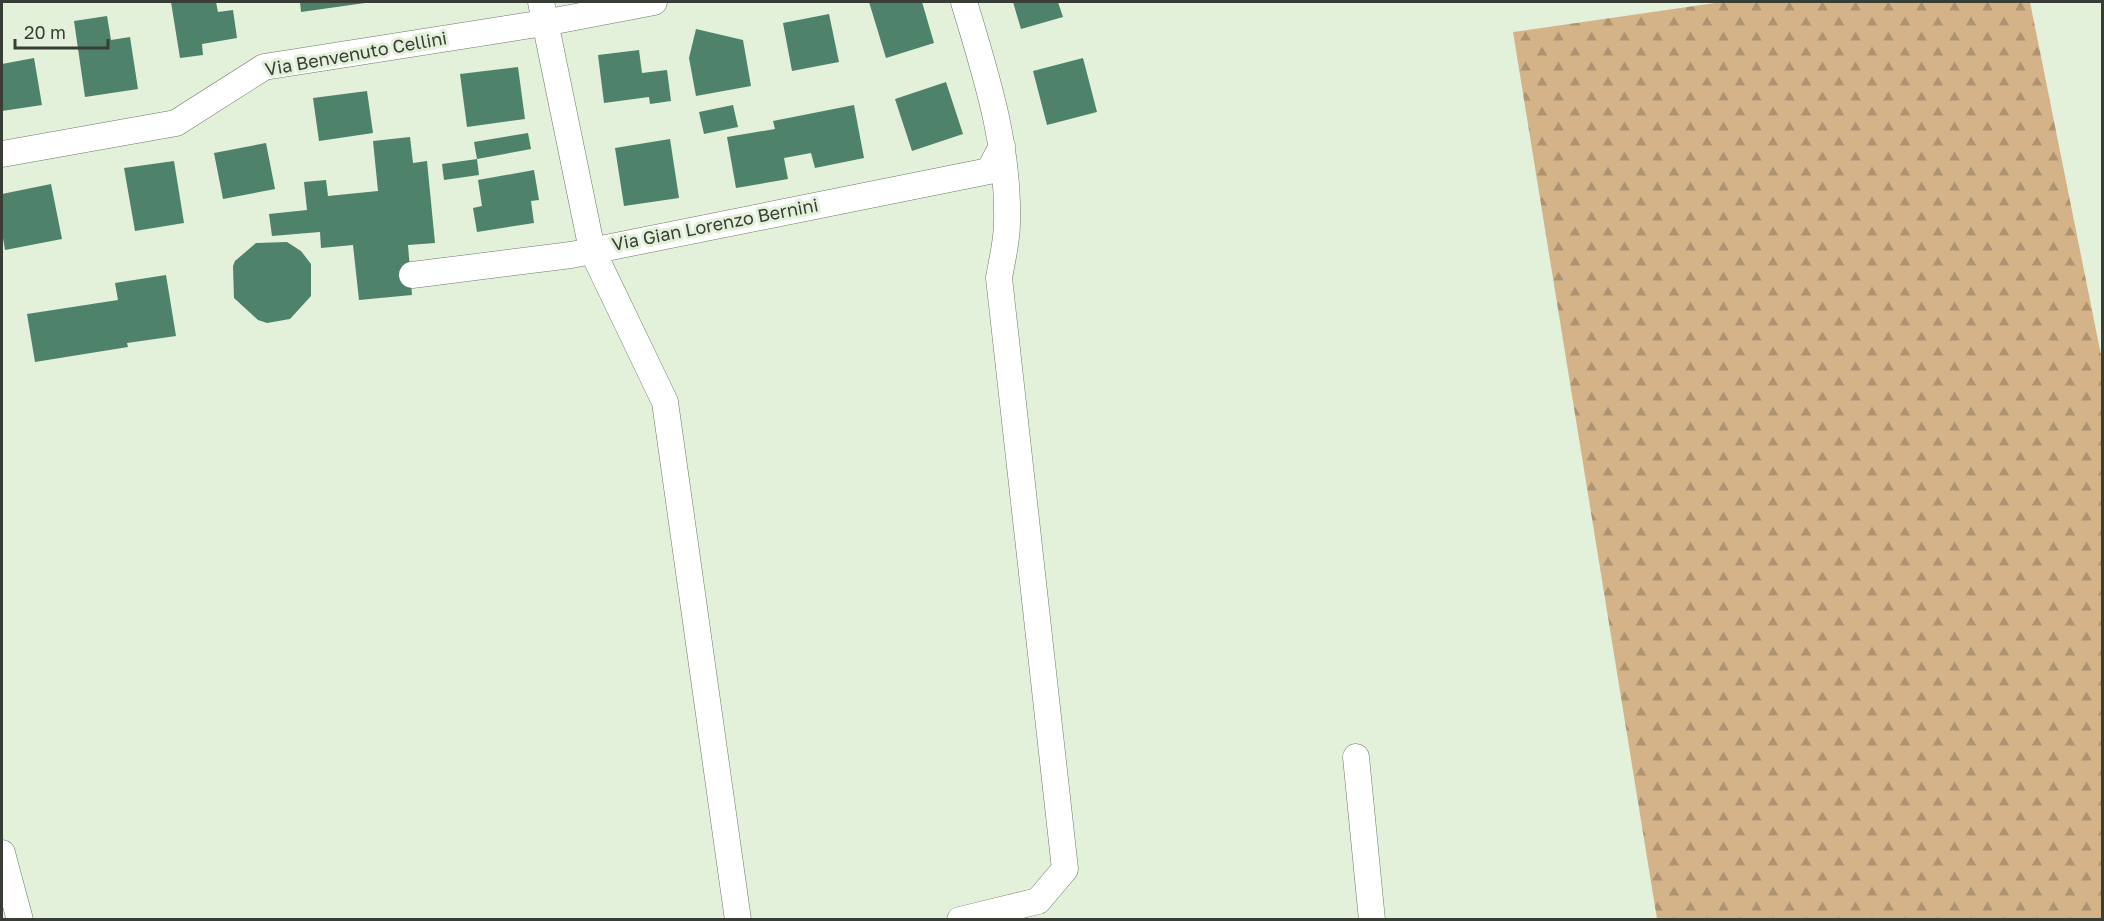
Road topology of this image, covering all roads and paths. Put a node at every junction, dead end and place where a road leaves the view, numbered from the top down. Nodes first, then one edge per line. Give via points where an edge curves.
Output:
1 (654, 2) edge
2 (964, 2) edge
3 (543, 12) edge
4 (1002, 146) junction
5 (2, 154) edge
6 (592, 250) junction
7 (412, 275) dead end
8 (1356, 757) dead end
9 (2, 853) edge
10 (20, 920) edge
11 (738, 920) edge
12 (960, 920) edge
13 (1372, 920) edge

1 - 3 street, Via Benvenuto Cellini
2 - 4 street via 995,105
3 - 5 street, Via Benvenuto Cellini via 264,67 176,123
3 - 6 street
4 - 6 street, Via Gian Lorenzo Bernini via 989,171
4 - 12 street via 1007,224 999,278 1065,869 1038,902
6 - 7 street, Via Gian Lorenzo Bernini
6 - 11 street via 664,402
8 - 13 street
9 - 10 street

